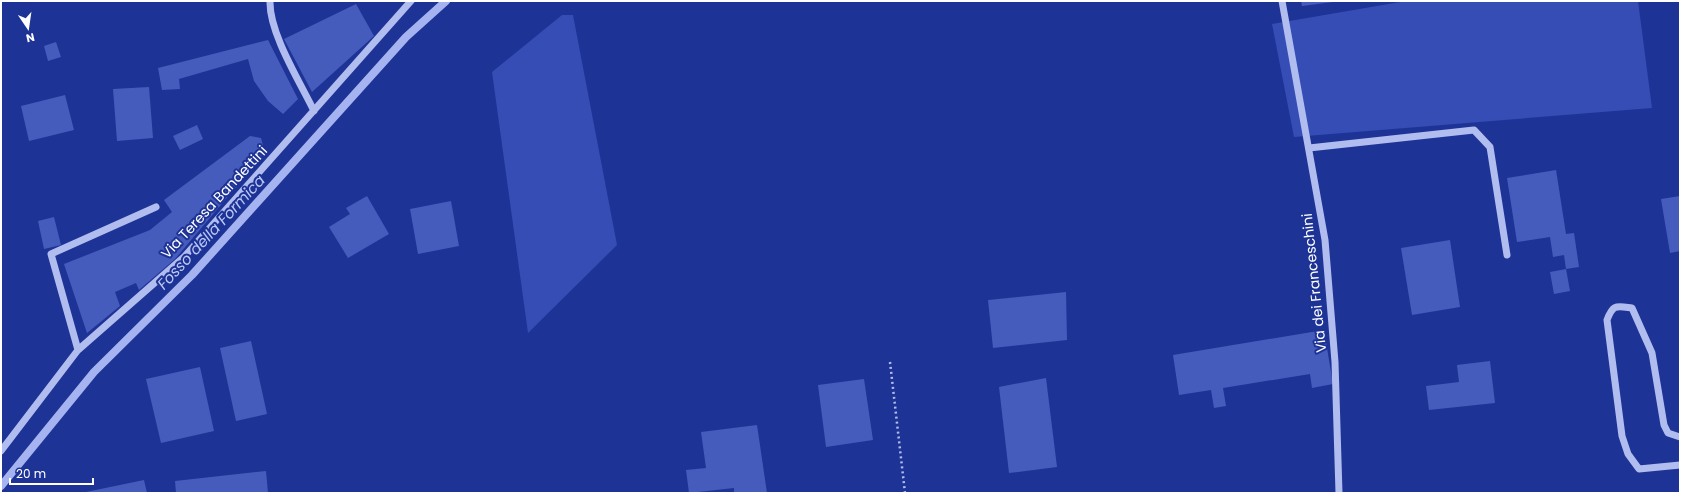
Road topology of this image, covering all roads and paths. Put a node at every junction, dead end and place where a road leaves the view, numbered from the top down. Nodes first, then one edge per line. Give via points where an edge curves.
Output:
1 (270, 1) edge
2 (411, 1) edge
3 (1282, 1) edge
4 (314, 111) junction
5 (1308, 148) junction
6 (156, 207) dead end
7 (1507, 255) dead end
8 (78, 350) junction
9 (890, 362) dead end
10 (1680, 437) edge
11 (1, 451) edge
12 (1680, 465) edge
13 (905, 493) edge
14 (1339, 493) edge

1 - 4 street via 278,37
2 - 4 street, Via Teresa Bandettini
3 - 5 street, Via dei Franceschini
4 - 8 street, Via Teresa Bandettini via 184,257
5 - 7 street via 1474,130 1490,147
5 - 14 street, Via dei Franceschini via 1325,240 1335,362
6 - 8 street via 51,254
8 - 11 street, Via Teresa Bandettini
9 - 13 path
10 - 12 street via 1668,433 1664,425 1652,353 1632,308 1616,306 1610,309 1606,320 1622,436 1628,454 1640,469

